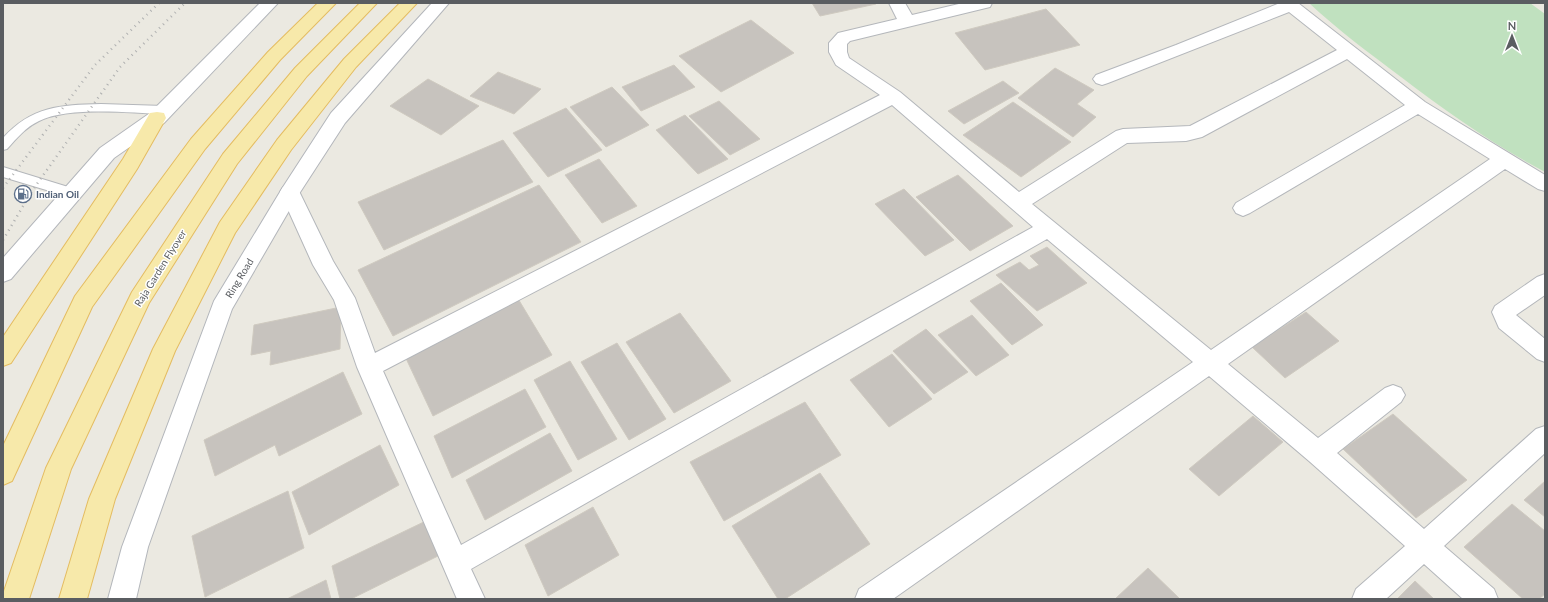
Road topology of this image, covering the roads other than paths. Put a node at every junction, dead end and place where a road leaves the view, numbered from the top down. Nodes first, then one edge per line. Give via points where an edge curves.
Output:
1 (328, 3) edge
2 (369, 3) edge
3 (409, 3) edge
4 (441, 3) edge
5 (897, 3) edge
6 (984, 3) edge
7 (1290, 4) edge
8 (266, 5) edge
9 (907, 21) junction
10 (1349, 51) junction
11 (1102, 79) dead end
12 (894, 96) junction
13 (1418, 106) junction
14 (161, 114) junction
15 (3, 146) edge
16 (1505, 159) junction
17 (3, 172) edge
18 (1545, 184) edge
19 (290, 192) junction
20 (73, 193) junction
21 (1018, 203) junction
22 (1243, 208) dead end
23 (1048, 228) junction
24 (3, 273) edge
25 (1545, 283) edge
26 (1545, 352) edge
27 (3, 356) edge
28 (1210, 363) junction
29 (368, 367) junction
30 (1393, 395) dead end
31 (1545, 436) edge
32 (1318, 453) junction
33 (3, 473) edge
34 (1424, 546) junction
35 (455, 563) junction
36 (15, 599) edge
37 (73, 599) edge
38 (122, 599) edge
39 (471, 599) edge
40 (869, 599) edge
41 (1366, 599) edge
42 (1484, 599) edge

1 - 33 main road via 274,56 198,144 83,302
2 - 36 main road, Raja Garden Flyover via 301,72 230,158 140,298 59,468
3 - 37 main road via 350,63 284,145 227,228 164,349 102,499
4 - 19 street, Ring Road via 338,118
5 - 9 street
6 - 9 street
7 - 10 street
7 - 11 street
8 - 14 street
9 - 12 street via 844,37 838,43 842,61
10 - 13 street
10 - 21 street via 1195,132 1123,136
12 - 21 street
12 - 29 street
13 - 16 street
13 - 22 street
14 - 15 lane via 69,110 42,114 19,128
14 - 20 street via 107,153
14 - 27 main road
16 - 18 street
16 - 28 street
17 - 20 lane
19 - 29 street via 324,265 344,298
19 - 38 street, Ring Road via 222,306 135,547
20 - 24 street
21 - 23 street
23 - 28 street
23 - 35 street
25 - 26 street via 1503,312 1507,321
28 - 32 street
28 - 40 street
29 - 35 street
30 - 32 street
31 - 34 street
32 - 34 street
34 - 41 street
34 - 42 street
35 - 39 street

